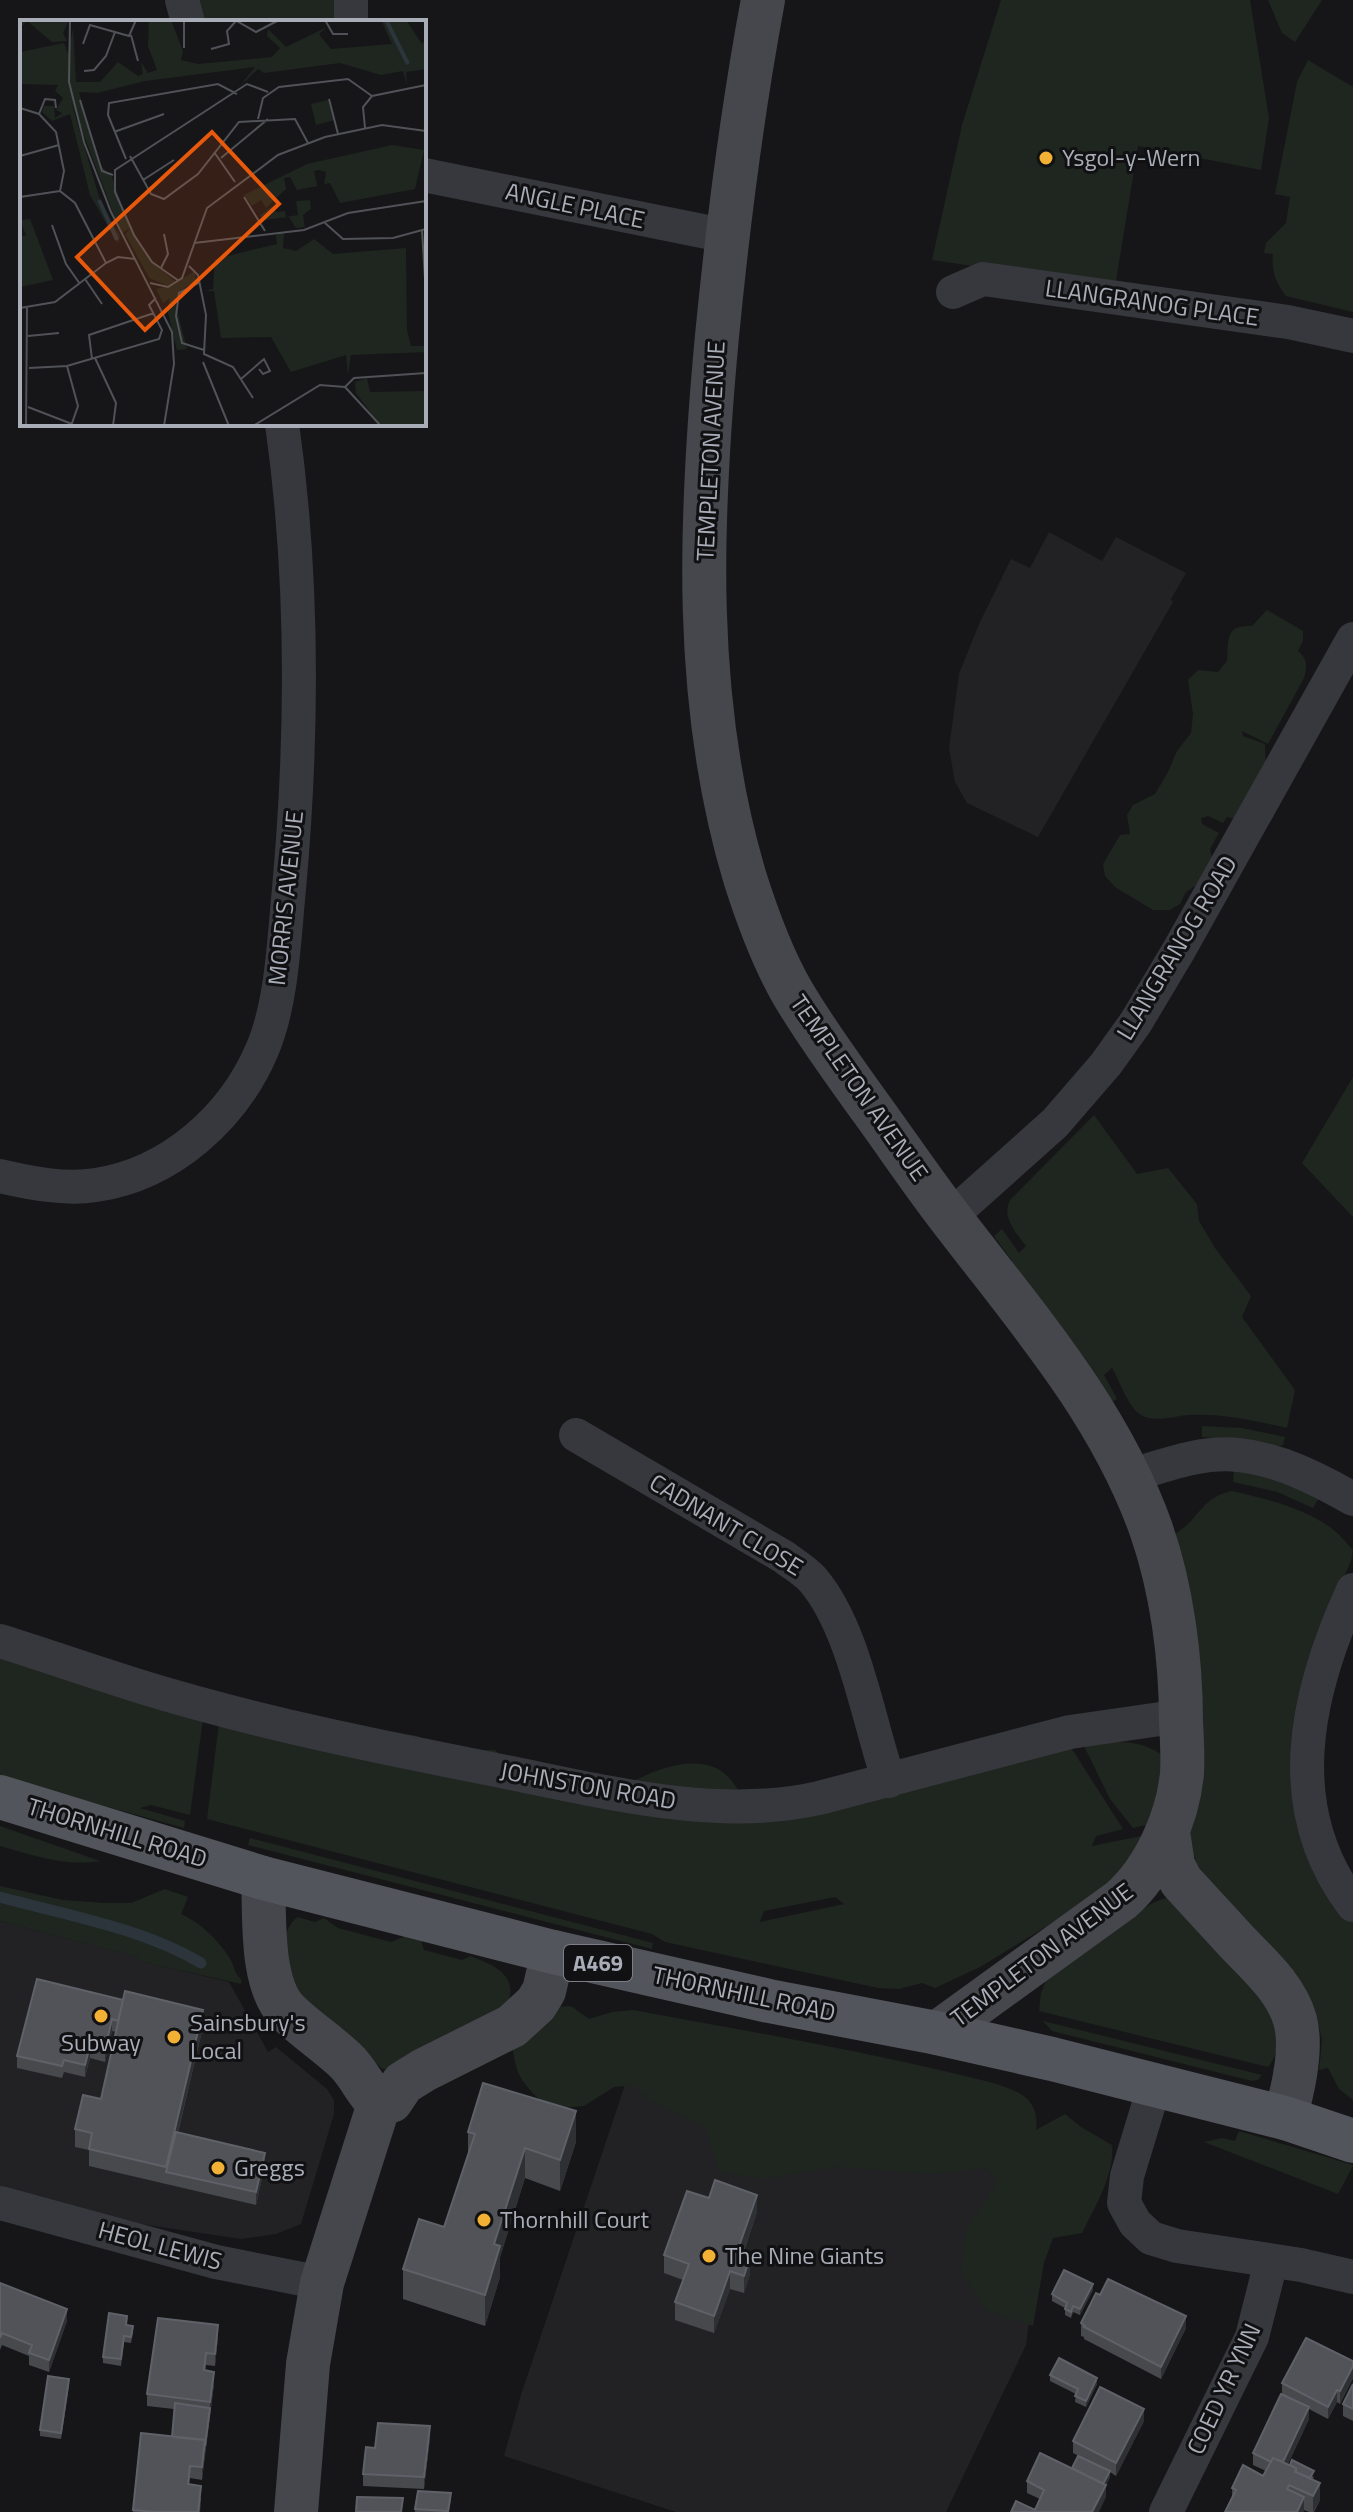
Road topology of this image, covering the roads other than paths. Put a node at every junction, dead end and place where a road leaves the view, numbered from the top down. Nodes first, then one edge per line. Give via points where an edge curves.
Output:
1 (182, 0) edge
2 (763, 0) edge
3 (187, 20) edge
4 (426, 175) edge
5 (727, 236) junction
6 (953, 292) dead end
7 (1353, 336) edge
8 (282, 426) edge
9 (1353, 639) edge
10 (0, 1176) edge
11 (950, 1217) junction
12 (576, 1435) dead end
13 (1129, 1476) junction
14 (1353, 1499) edge
15 (1353, 1590) edge
16 (0, 1641) edge
17 (1181, 1716) junction
18 (889, 1781) junction
19 (0, 1797) edge
20 (1168, 1832) junction
21 (263, 1878) junction
22 (1353, 1905) edge
23 (553, 1952) junction
24 (937, 2033) junction
25 (1155, 2084) junction
26 (379, 2104) junction
27 (1285, 2118) junction
28 (1353, 2141) edge
29 (0, 2203) edge
30 (1271, 2262) junction
31 (1353, 2277) edge
32 (322, 2283) junction
33 (296, 2512) edge
34 (1166, 2512) edge

1 - 3 street
2 - 5 street, TEMPLETON AVENUE
4 - 5 street, ANGLE PLACE
5 - 11 street, TEMPLETON AVENUE via 707,448 704,566 710,701 731,823 745,879 790,988
6 - 7 street, LLANGRANOG PLACE via 983,279
8 - 10 street, MORRIS AVENUE via 296,537 299,743 285,930 273,1021 262,1051 205,1131 156,1166 93,1186
9 - 11 street, LLANGRANOG ROAD via 1136,1022 1055,1123
11 - 13 street, TEMPLETON AVENUE via 1054,1350
12 - 18 street, CADNANT CLOSE via 810,1576 843,1629
13 - 14 street via 1186,1460 1238,1455 1300,1471
13 - 17 street, TEMPLETON AVENUE via 1152,1533 1170,1609 1180,1661
15 - 22 street via 1322,1666 1306,1768 1314,1828
16 - 18 street, JOHNSTON ROAD via 145,1688 308,1730 642,1798 790,1805
17 - 18 street, JOHNSTON ROAD via 1070,1732
17 - 20 street, TEMPLETON AVENUE via 1182,1777
19 - 21 main road, THORNHILL ROAD / A469
20 - 24 street, TEMPLETON AVENUE via 1139,1884 1121,1900
20 - 27 street, TEMPLETON AVENUE via 1181,1881 1287,2000 1298,2037
21 - 23 main road, THORNHILL ROAD / A469
21 - 26 street via 267,1962 276,1995 286,2010 347,2061
23 - 24 main road, THORNHILL ROAD / A469
23 - 26 street via 544,1991 512,2026 424,2070 403,2083 391,2101
24 - 25 main road, THORNHILL ROAD / A469
25 - 27 main road, THORNHILL ROAD / A469
25 - 30 street via 1127,2176 1124,2203 1135,2223 1164,2242
26 - 32 street
27 - 28 main road, THORNHILL ROAD / A469
29 - 32 street, HEOL LEWIS via 216,2262
30 - 31 street
30 - 34 street, COED YR YNN via 1252,2337
32 - 33 street via 308,2364

